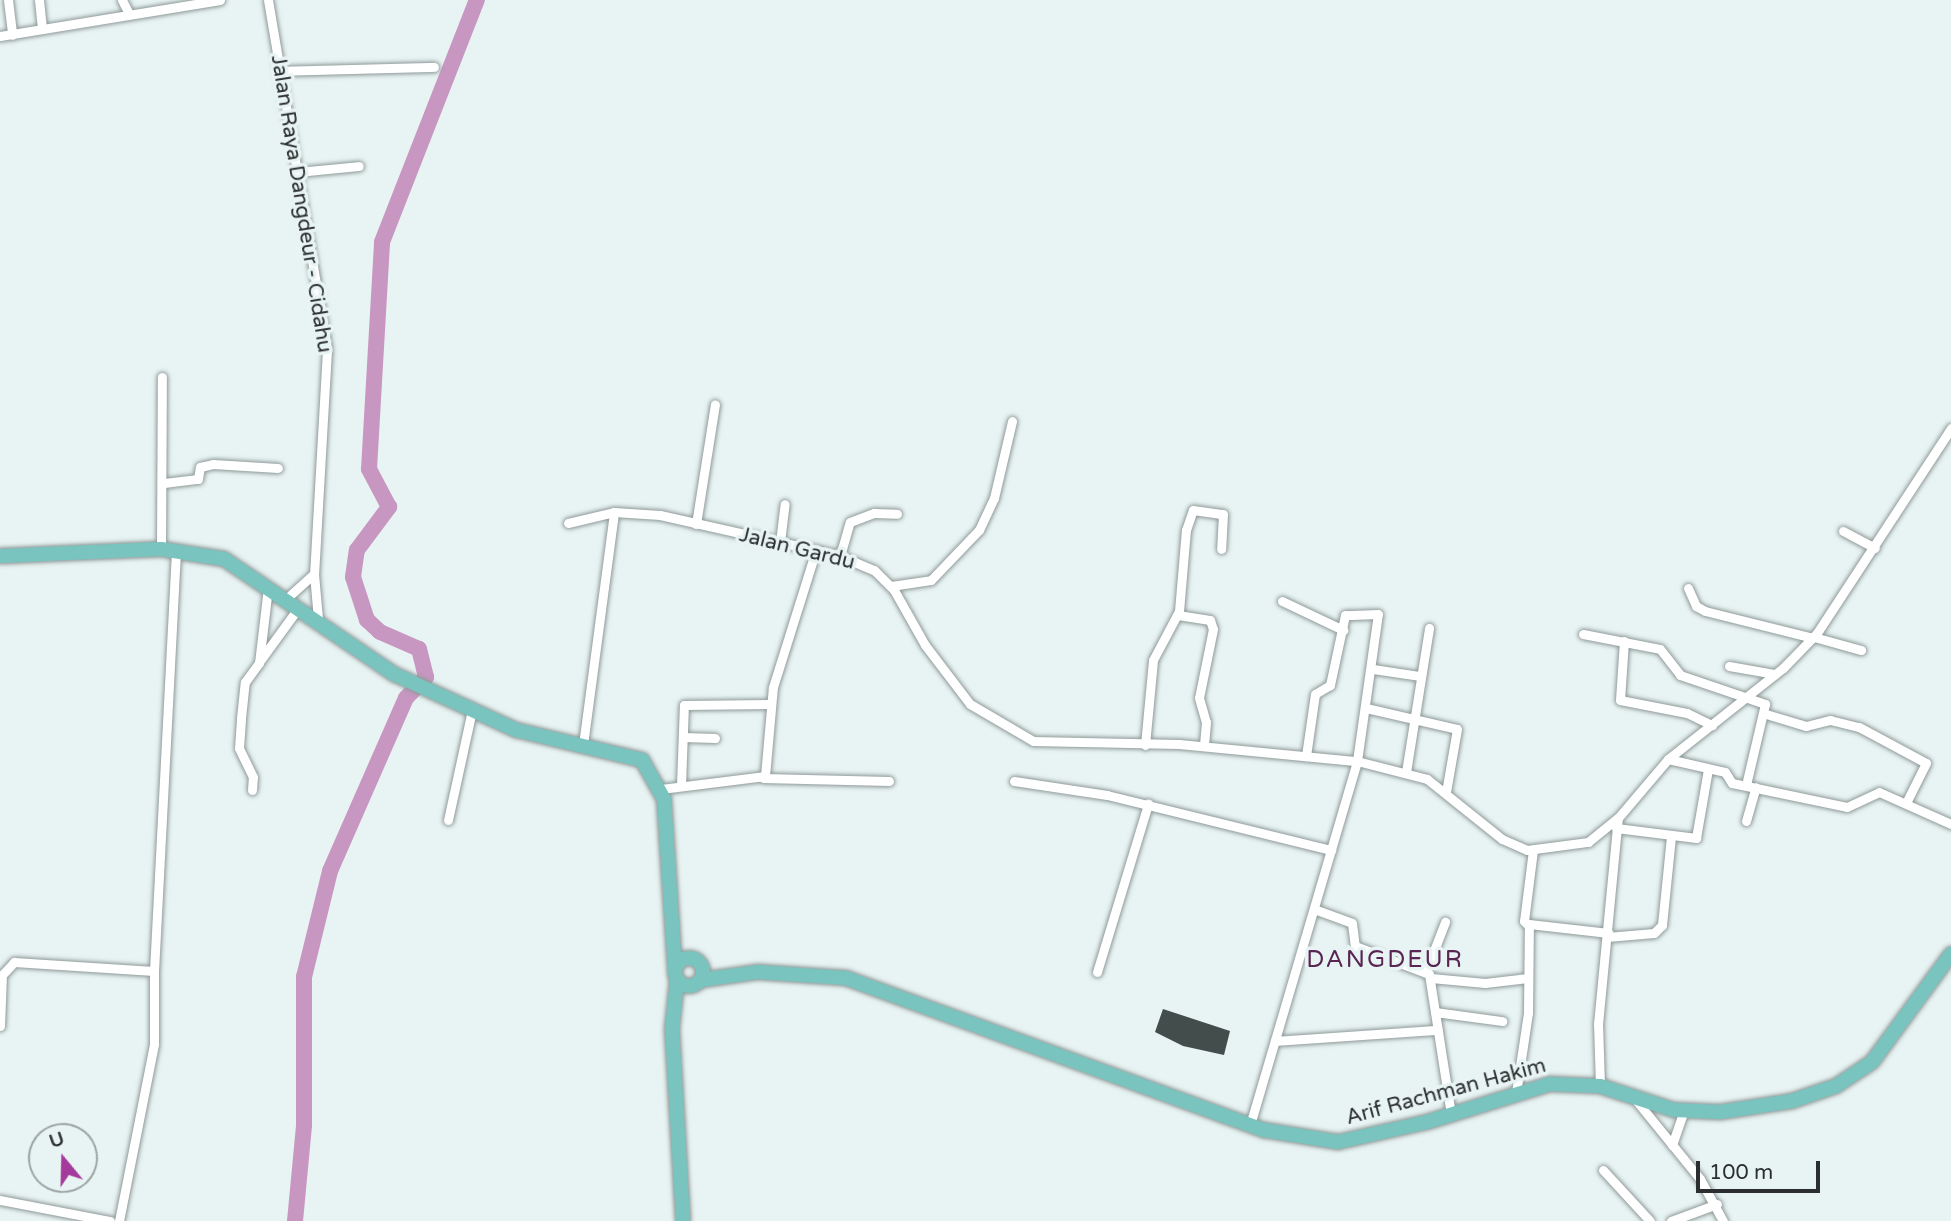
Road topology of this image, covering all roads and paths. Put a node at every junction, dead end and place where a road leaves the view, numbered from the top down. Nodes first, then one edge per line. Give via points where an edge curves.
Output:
1 (8, 0) edge
2 (39, 0) edge
3 (122, 0) edge
4 (220, 0) edge
5 (268, 0) edge
6 (129, 14) junction
7 (42, 29) junction
8 (12, 35) junction
9 (0, 36) edge
10 (434, 68) dead end
11 (279, 71) junction
12 (359, 166) dead end
13 (297, 172) junction
14 (162, 377) dead end
15 (715, 404) dead end
16 (1012, 421) dead end
17 (1951, 428) edge
18 (278, 468) dead end
19 (164, 483) junction
20 (785, 504) dead end
21 (614, 512) junction
22 (897, 514) dead end
23 (568, 523) dead end
24 (696, 524) junction
25 (1843, 531) dead end
26 (780, 542) junction
27 (1875, 548) junction
28 (169, 549) junction
29 (1222, 549) dead end
30 (816, 550) junction
31 (0, 556) edge
32 (840, 556) junction
33 (314, 574) junction
34 (268, 586) junction
35 (891, 586) junction
36 (1688, 587) dead end
37 (1282, 601) dead end
38 (293, 603) junction
39 (1178, 615) junction
40 (318, 619) junction
41 (1429, 628) dead end
42 (1343, 630) junction
43 (1583, 634) dead end
44 (1813, 637) junction
45 (1624, 641) junction
46 (1861, 650) dead end
47 (259, 663) junction
48 (1729, 666) dead end
49 (1373, 669) junction
50 (1775, 674) junction
51 (1420, 676) junction
52 (1747, 696) junction
53 (769, 704) junction
54 (1367, 708) junction
55 (472, 710) junction
56 (1766, 714) junction
57 (1412, 719) junction
58 (1712, 725) junction
59 (682, 737) junction
60 (715, 738) dead end
61 (583, 745) junction
62 (1145, 745) junction
63 (1204, 746) junction
64 (1306, 756) junction
65 (1668, 759) junction
66 (1355, 766) junction
67 (1708, 769) junction
68 (1406, 772) junction
69 (763, 778) junction
70 (889, 781) dead end
71 (1014, 781) dead end
72 (681, 785) junction
73 (1751, 786) junction
74 (661, 789) junction
75 (252, 790) dead end
76 (1446, 792) junction
77 (1906, 803) junction
78 (1148, 804) junction
79 (448, 820) dead end
80 (1746, 821) dead end
81 (1615, 824) junction
82 (1951, 824) edge
83 (1671, 837) junction
84 (1331, 850) junction
85 (1533, 850) junction
86 (1314, 909) junction
87 (1445, 922) dead end
88 (1529, 926) junction
89 (1608, 935) junction
90 (1951, 954) edge
91 (679, 969) junction
92 (154, 971) junction
93 (1097, 972) dead end
94 (1428, 974) junction
95 (699, 977) junction
96 (1528, 978) junction
97 (674, 1011) junction
98 (1435, 1012) junction
99 (1502, 1021) dead end
100 (0, 1026) edge
101 (1438, 1030) junction
102 (1275, 1041) junction
103 (1600, 1086) junction
104 (1516, 1093) junction
105 (1635, 1099) junction
106 (1684, 1110) junction
107 (1451, 1115) junction
108 (1250, 1125) junction
109 (1672, 1145) junction
110 (1603, 1170) dead end
111 (0, 1200) edge
112 (1717, 1204) junction
113 (110, 1221) edge
114 (119, 1221) edge
115 (683, 1221) edge
116 (1650, 1221) edge
117 (1671, 1221) edge
118 (1723, 1221) edge

1 - 8 street
2 - 7 street
3 - 6 street
4 - 6 street
5 - 11 street, Jalan Raya Dangdeur - Cidahu
6 - 7 street
7 - 8 street
8 - 9 street
10 - 11 street
11 - 13 street, Jalan Raya Dangdeur - Cidahu
12 - 13 street
13 - 33 street, Jalan Raya Dangdeur - Cidahu via 327,361
14 - 19 street
15 - 24 street
16 - 35 street via 994,498 979,530 931,580
17 - 27 street
18 - 19 street via 213,464 201,467 198,478
19 - 28 street
20 - 26 street
21 - 23 street, Jalan Gardu
21 - 24 street, Jalan Gardu
21 - 61 street
22 - 32 street via 874,513 850,522
24 - 26 street, Jalan Gardu
25 - 27 street
26 - 30 street, Jalan Gardu
27 - 44 street
28 - 31 main road
28 - 34 main road via 223,559
28 - 92 street
29 - 39 street via 1223,514 1193,510 1186,527
30 - 32 street, Jalan Gardu
30 - 53 street
32 - 35 street, Jalan Gardu via 874,570
33 - 38 street
33 - 40 street, Jalan Raya Dangdeur - Cidahu
34 - 38 main road
34 - 47 street
35 - 62 street, Jalan Gardu via 925,645 977,710 1026,740
36 - 44 street via 1696,606 1705,611
37 - 42 street
38 - 40 main road
38 - 47 street
39 - 62 street via 1153,660
39 - 63 street via 1210,620 1213,629 1199,698 1206,722
40 - 55 main road via 394,674
41 - 51 street
42 - 49 street via 1348,612 1379,615
42 - 64 street via 1330,685 1315,694
43 - 45 street
44 - 46 street
44 - 50 street
45 - 52 street via 1660,649 1680,675
45 - 58 street via 1620,699 1687,713
47 - 75 street via 245,682 239,744 253,777
48 - 50 street
49 - 51 street
49 - 54 street
50 - 52 street
51 - 57 street
52 - 56 street via 1765,704
52 - 58 street
53 - 59 street via 686,704
53 - 69 street
54 - 57 street
54 - 66 street
55 - 61 main road via 516,730
55 - 79 street
56 - 73 street
56 - 77 street via 1806,726 1830,720 1859,727 1926,763
57 - 68 street
57 - 76 street via 1458,731
58 - 65 street
59 - 60 street
59 - 72 street
61 - 74 main road via 632,755 654,773
62 - 63 street, Jalan Gardu
63 - 64 street, Jalan Gardu
64 - 66 street, Jalan Gardu
65 - 67 street
65 - 81 street
66 - 68 street, Jalan Gardu
66 - 84 street
67 - 73 street
67 - 83 street via 1699,835
68 - 76 street, Jalan Gardu
69 - 70 street
69 - 72 street
71 - 78 street
72 - 74 street
73 - 77 street via 1847,807 1875,791
73 - 80 street
74 - 91 main road
76 - 85 street, Jalan Gardu via 1502,839
77 - 82 street
78 - 84 street
78 - 93 street
81 - 83 street
81 - 85 street via 1566,849
81 - 89 street
83 - 89 street via 1662,925 1654,933
84 - 86 street
85 - 88 street via 1524,921
86 - 94 street via 1352,923 1355,946
86 - 102 street
87 - 94 street
88 - 89 street
88 - 96 street
89 - 103 street via 1598,1024
90 - 106 main road, Arif Rachman Hakim via 1872,1062 1854,1076 1792,1101 1720,1112
91 - 95 main road
91 - 95 main road
91 - 97 main road
92 - 100 street via 15,962 2,975
92 - 114 street via 154,1044
94 - 96 street via 1485,983
94 - 98 street
95 - 97 main road
95 - 108 main road, Arif Rachman Hakim via 825,974 885,988
96 - 104 street
97 - 115 main road
98 - 99 street
98 - 101 street
101 - 102 street
101 - 107 street
102 - 108 street
103 - 104 main road, Arif Rachman Hakim via 1550,1084
103 - 105 main road, Arif Rachman Hakim
104 - 107 main road, Arif Rachman Hakim
105 - 106 main road, Arif Rachman Hakim
105 - 109 street
106 - 109 street
107 - 108 main road, Arif Rachman Hakim via 1338,1142
109 - 112 street
110 - 116 street
111 - 113 street
112 - 117 street
112 - 118 street

